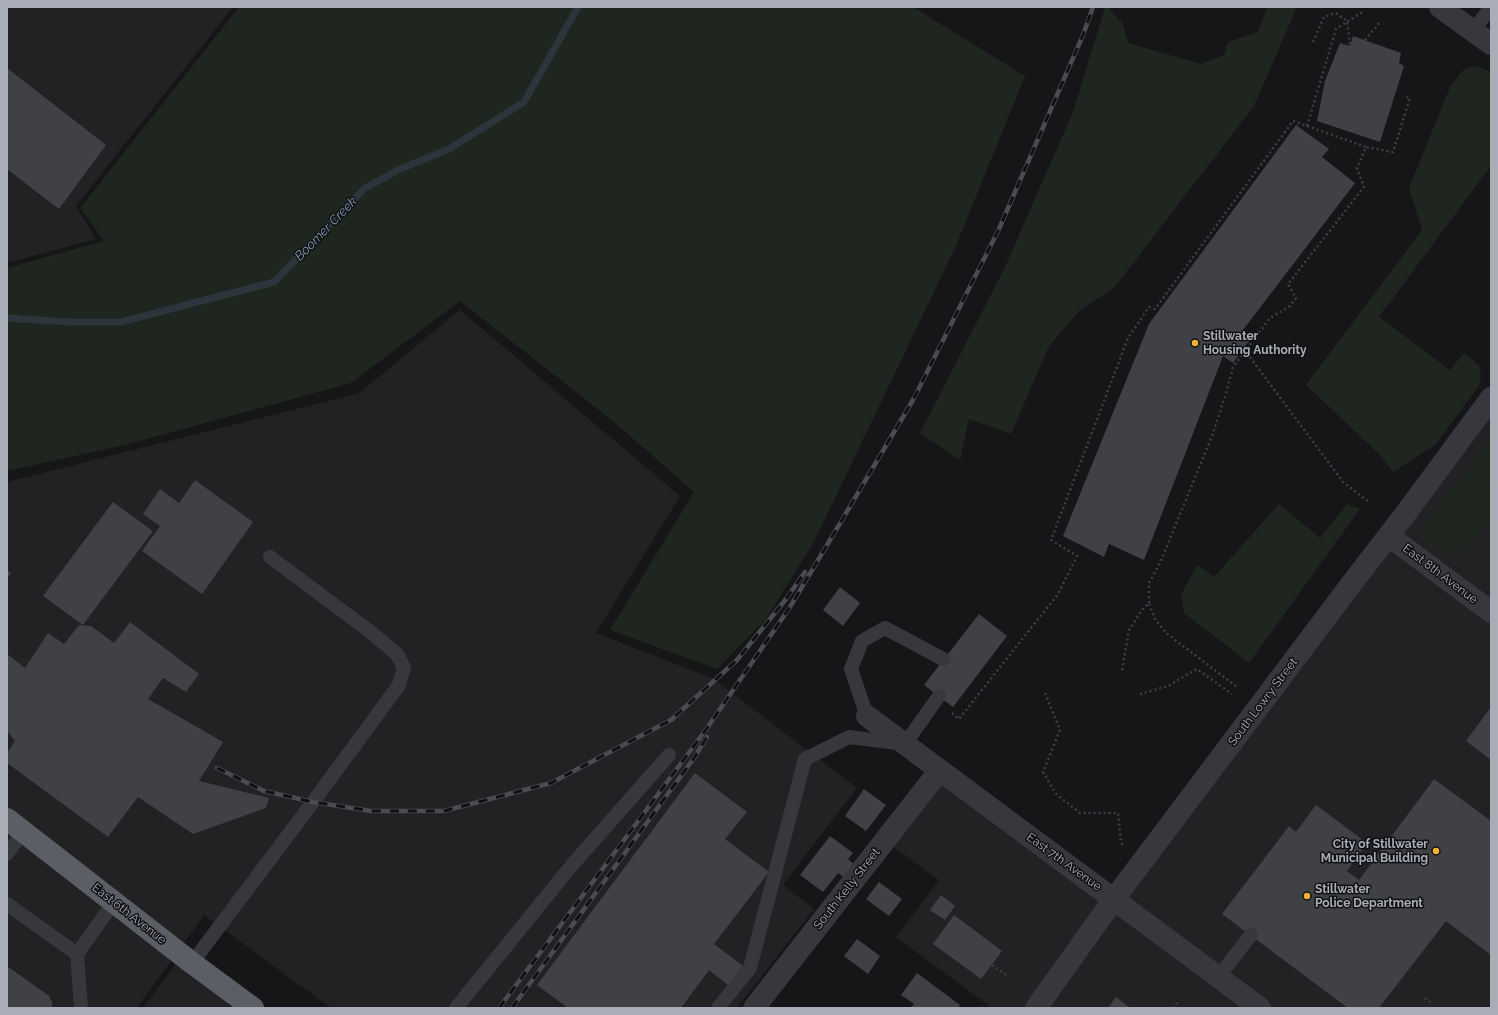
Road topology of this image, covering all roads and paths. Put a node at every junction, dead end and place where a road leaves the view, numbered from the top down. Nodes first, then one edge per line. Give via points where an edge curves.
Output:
1 (1440, 7) edge
2 (1491, 7) edge
3 (1364, 11) dead end
4 (1347, 21) junction
5 (1380, 22) dead end
6 (1473, 32) junction
7 (1365, 40) dead end
8 (1313, 42) dead end
9 (1491, 44) edge
10 (1350, 46) dead end
11 (1403, 97) dead end
12 (1307, 126) junction
13 (1366, 147) junction
14 (1245, 350) junction
15 (1491, 398) edge
16 (1369, 502) dead end
17 (1389, 536) junction
18 (270, 557) dead end
19 (1149, 604) junction
20 (1491, 612) edge
21 (943, 659) dead end
22 (1122, 670) dead end
23 (1236, 687) dead end
24 (1045, 693) dead end
25 (1140, 694) dead end
26 (1232, 694) dead end
27 (937, 698) joint
28 (867, 716) joint
29 (905, 744) junction
30 (669, 755) dead end
31 (940, 770) junction
32 (15, 826) edge
33 (1123, 845) dead end
34 (7, 854) edge
35 (1114, 899) junction
36 (114, 902) junction
37 (7, 904) edge
38 (1251, 935) dead end
39 (77, 954) junction
40 (192, 963) junction
41 (992, 965) dead end
42 (1008, 976) dead end
43 (1218, 977) junction
44 (1425, 998) dead end
45 (1179, 1000) dead end
46 (1434, 1004) dead end
47 (84, 1006) edge
48 (253, 1008) edge
49 (456, 1008) edge
50 (718, 1008) edge
51 (754, 1008) edge
52 (1036, 1008) edge
53 (1173, 1008) edge
54 (1260, 1008) edge

1 - 6 street
2 - 6 lane
3 - 4 path
4 - 8 path via 1336,14 1324,17
4 - 10 path
4 - 12 path via 1336,29
5 - 7 path
6 - 9 street
11 - 13 path via 1410,98 1393,152
12 - 13 path
12 - 27 path via 1293,121 1155,309 1149,307 1128,338 1051,540 1077,556 1058,594 959,719
13 - 14 path via 1357,168 1364,187 1288,284 1296,298 1290,306 1270,318
14 - 16 path via 1343,482
14 - 19 path via 1233,367 1212,436 1149,584
15 - 17 street, South Lowry Street
17 - 20 street, East 8th Avenue
17 - 35 street, South Lowry Street
18 - 40 lane via 397,654 404,668 399,685
19 - 22 path via 1144,607 1129,630
19 - 23 path via 1155,620 1166,633
21 - 28 lane via 885,628 862,641 851,669
24 - 33 path via 1060,730 1043,772 1056,794 1080,813 1118,813
25 - 26 path via 1168,686 1197,669
27 - 29 lane
28 - 29 street, East 7th Avenue
29 - 31 street, East 7th Avenue
29 - 50 lane via 849,737 805,759 750,968
30 - 49 lane via 572,865
31 - 35 street, East 7th Avenue
31 - 51 street, South Kelly Street
32 - 34 lane
32 - 36 highway, East 6th Avenue
35 - 43 street, East 7th Avenue
35 - 52 street, South Lowry Street
36 - 39 lane
36 - 40 highway, East 6th Avenue
37 - 39 lane
38 - 43 lane
39 - 47 lane
40 - 48 highway, East 6th Avenue
41 - 42 path
43 - 54 street, East 7th Avenue
44 - 46 path
45 - 53 path

